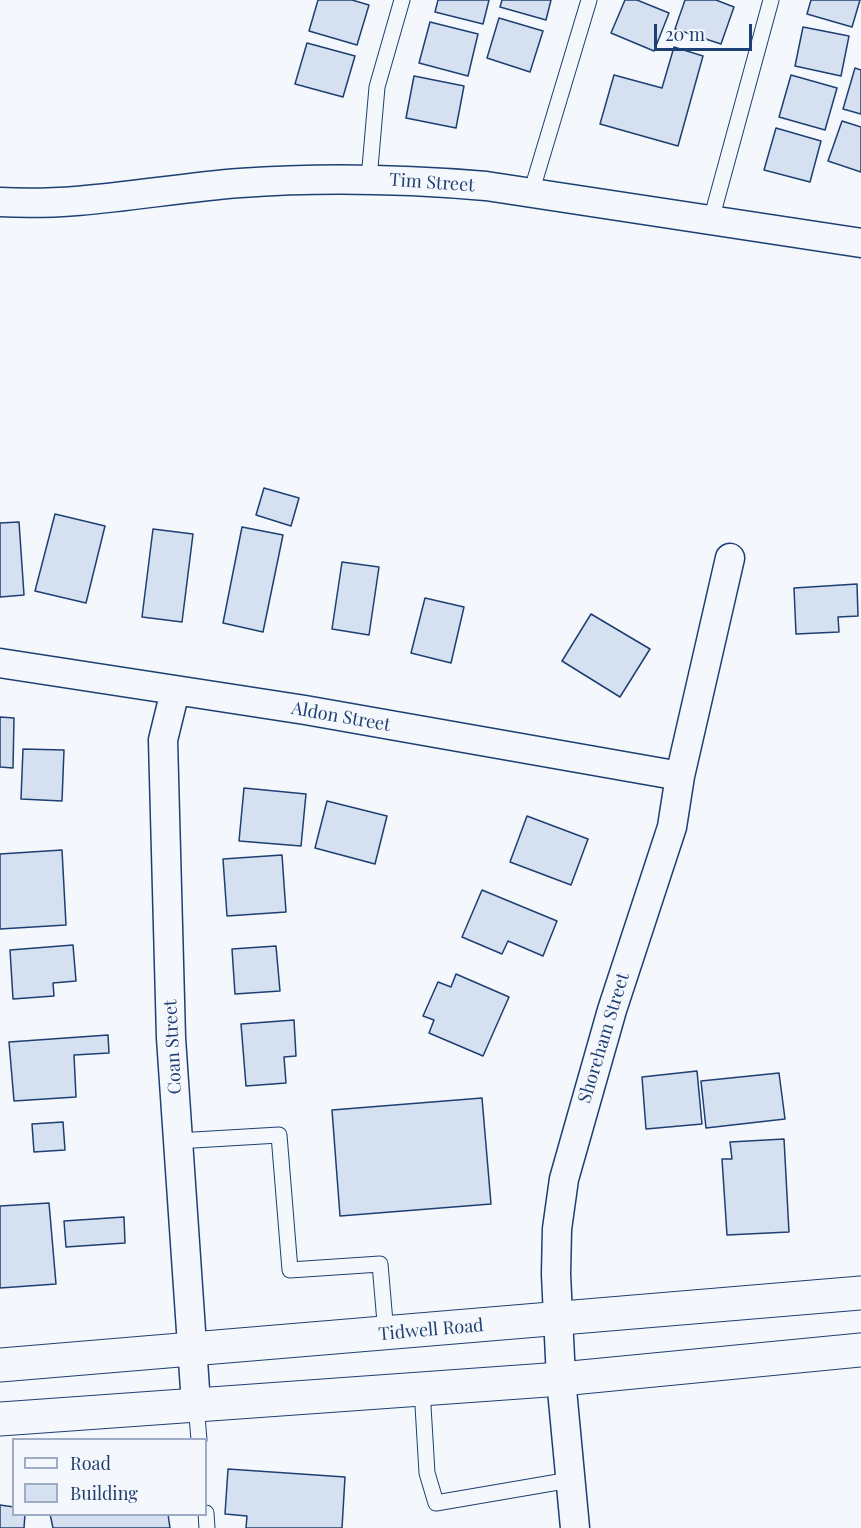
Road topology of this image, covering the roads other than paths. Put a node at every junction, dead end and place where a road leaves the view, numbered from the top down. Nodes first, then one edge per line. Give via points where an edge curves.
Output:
1 (402, 0) edge
2 (590, 0) edge
3 (771, 0) edge
4 (369, 179) junction
5 (531, 193) junction
6 (0, 202) edge
7 (711, 220) junction
8 (861, 243) edge
9 (730, 558) dead end
10 (0, 663) edge
11 (175, 691) junction
12 (680, 776) junction
13 (177, 1141) junction
14 (861, 1293) edge
15 (558, 1320) junction
16 (386, 1334) junction
17 (193, 1348) junction
18 (861, 1350) edge
19 (0, 1365) edge
20 (561, 1379) junction
21 (423, 1389) junction
22 (196, 1404) junction
23 (0, 1419) edge
24 (199, 1438) edge
25 (570, 1480) junction
26 (575, 1528) edge

1 - 4 lane via 377,87
2 - 5 lane
3 - 7 lane
4 - 5 street, Tim Street
4 - 6 street, Tim Street via 328,177 238,183 117,199
5 - 7 street, Tim Street
7 - 8 street, Tim Street
9 - 12 street, Shoreham Street
10 - 11 street, Aldon Street
11 - 12 street, Aldon Street
11 - 13 street, Coan Street via 163,740
12 - 15 street, Shoreham Street via 672,827 612,1010 564,1179 557,1229
13 - 16 lane via 279,1135 290,1270 380,1264
13 - 17 street, Coan Street
14 - 15 main road, Tidwell Road
15 - 16 main road, Tidwell Road
15 - 20 street, Shoreham Street
16 - 17 main road, Tidwell Road
17 - 19 main road, Tidwell Road
17 - 22 street, Coan Street
18 - 20 main road
20 - 21 main road
20 - 25 street, Shoreham Street
21 - 22 main road
21 - 25 lane via 427,1473 436,1503
22 - 23 main road
22 - 24 lane
25 - 26 street, Shoreham Street

